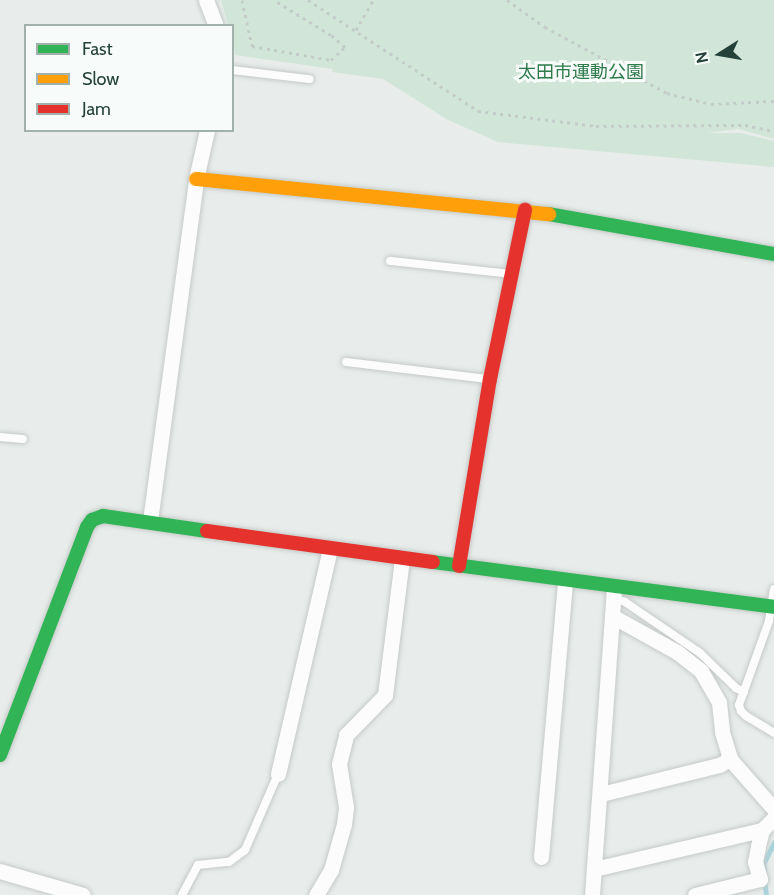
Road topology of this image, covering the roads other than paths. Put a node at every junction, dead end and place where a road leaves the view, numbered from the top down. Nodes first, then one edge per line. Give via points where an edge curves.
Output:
1 (206, 0) edge
2 (215, 24) edge
3 (234, 70) edge
4 (309, 79) dead end
5 (207, 132) edge
6 (196, 179) junction
7 (525, 210) junction
8 (774, 254) edge
9 (390, 261) dead end
10 (512, 275) junction
11 (346, 362) dead end
12 (490, 379) junction
13 (0, 437) edge
14 (23, 439) dead end
15 (150, 521) junction
16 (330, 549) junction
17 (402, 558) junction
18 (459, 566) junction
19 (565, 580) junction
20 (774, 589) edge
21 (614, 593) junction
22 (773, 607) edge
23 (612, 616) junction
24 (744, 692) junction
25 (774, 733) edge
26 (0, 755) edge
27 (730, 759) junction
28 (278, 774) joint
29 (601, 794) junction
30 (774, 808) edge
31 (774, 818) edge
32 (762, 830) junction
33 (541, 856) dead end
34 (594, 869) junction
35 (0, 871) edge
36 (760, 879) junction
37 (83, 895) edge
38 (182, 895) edge
39 (316, 895) edge
40 (592, 895) edge
41 (695, 895) edge
42 (762, 895) edge

1 - 2 street
3 - 4 lane
5 - 6 street
6 - 7 street
6 - 15 street
7 - 8 street
7 - 10 street
9 - 10 lane
10 - 12 street
11 - 12 lane
12 - 18 street
13 - 14 lane
15 - 16 street
15 - 26 street via 103,516 87,527
16 - 17 street
16 - 28 street
17 - 18 street
17 - 39 street via 385,695 346,735 339,764 346,807 344,824 331,870
18 - 19 street
19 - 21 street
19 - 33 street
20 - 22 lane
21 - 22 street
21 - 23 street
21 - 24 lane via 693,648
22 - 24 lane
23 - 27 street via 677,652 701,671 719,702
23 - 29 street
24 - 25 lane via 741,711
27 - 29 street
27 - 30 street
28 - 38 lane via 245,850 229,862 198,865
29 - 34 street
31 - 32 street
32 - 34 street
32 - 36 street via 755,862
34 - 40 street
35 - 37 street
36 - 41 street
36 - 42 street

